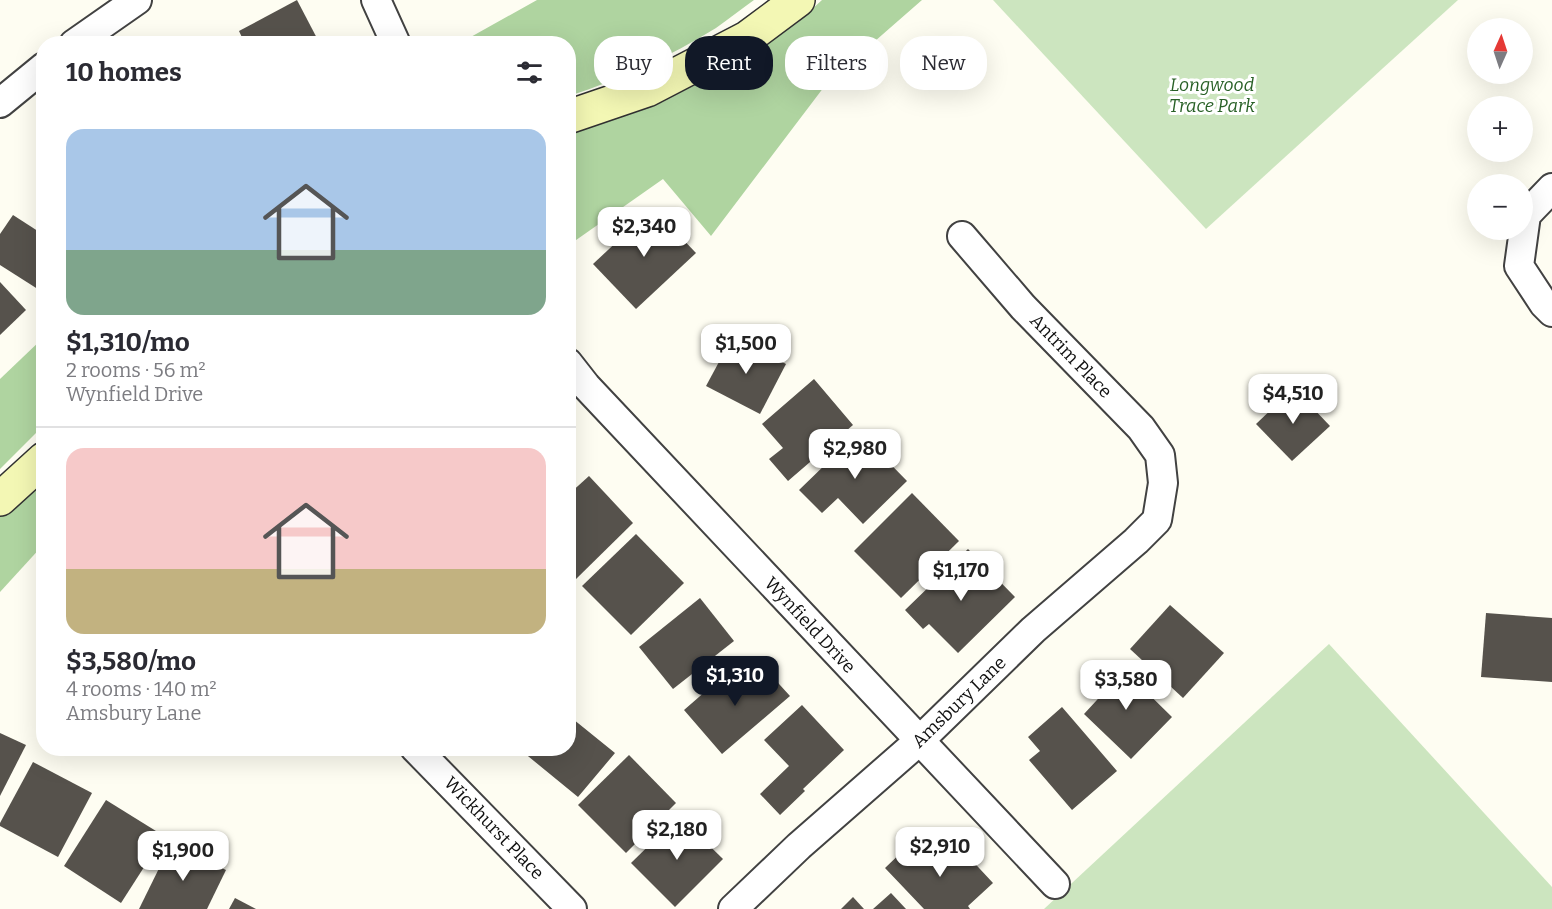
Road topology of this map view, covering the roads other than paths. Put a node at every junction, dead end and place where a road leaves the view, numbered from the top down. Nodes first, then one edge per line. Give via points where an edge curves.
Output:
1 (137, 0) edge
2 (376, 0) edge
3 (798, 0) edge
4 (85, 36) edge
5 (392, 36) edge
6 (36, 74) edge
7 (0, 103) edge
8 (576, 114) edge
9 (1552, 188) edge
10 (962, 236) dead end
11 (1552, 312) edge
12 (576, 373) edge
13 (36, 466) edge
14 (1163, 483) joint
15 (0, 499) edge
16 (919, 741) junction
17 (424, 756) edge
18 (1055, 884) dead end
19 (572, 909) edge
20 (734, 909) edge

1 - 4 street
2 - 5 street
3 - 8 street via 747,38 647,90
6 - 7 street
9 - 11 street via 1526,215 1519,266
10 - 14 street, Antrim Place via 1023,307 1141,428 1160,455
12 - 16 street, Wynfield Drive
13 - 15 street
14 - 16 street, Amsbury Lane via 1157,520 1033,630
16 - 18 street, Wynfield Drive
16 - 20 street, Amsbury Lane
17 - 19 street, Wickhurst Place

